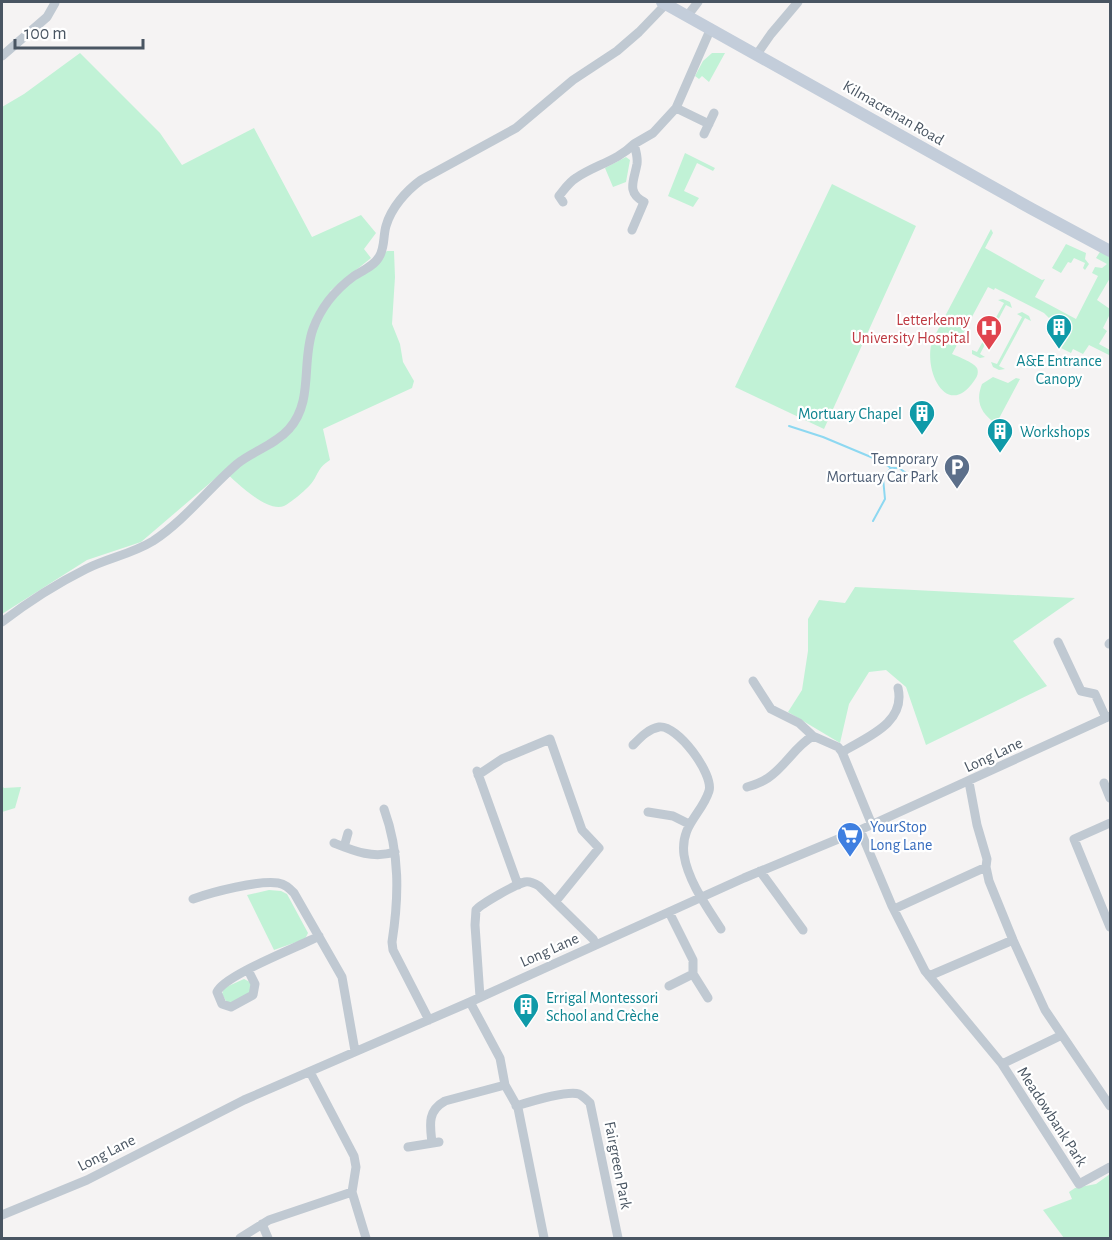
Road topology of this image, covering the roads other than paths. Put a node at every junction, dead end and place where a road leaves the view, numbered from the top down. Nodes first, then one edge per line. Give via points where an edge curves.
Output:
1 (698, 2) edge
2 (798, 2) edge
3 (55, 3) dead end
4 (664, 3) edge
5 (688, 15) junction
6 (711, 28) junction
7 (757, 54) junction
8 (2, 56) edge
9 (676, 108) junction
10 (714, 113) dead end
11 (709, 124) junction
12 (704, 134) dead end
13 (634, 144) junction
14 (563, 202) dead end
15 (632, 230) dead end
16 (1110, 251) edge
17 (2, 622) edge
18 (1058, 642) dead end
19 (753, 681) dead end
20 (898, 687) dead end
21 (1108, 717) edge
22 (813, 736) junction
23 (633, 745) dead end
24 (842, 752) junction
25 (969, 782) junction
26 (1104, 783) dead end
27 (747, 788) dead end
28 (1110, 798) edge
29 (384, 809) dead end
30 (648, 812) dead end
31 (1110, 823) edge
32 (688, 824) junction
33 (872, 825) junction
34 (860, 830) junction
35 (348, 832) dead end
36 (334, 843) dead end
37 (344, 847) junction
38 (395, 852) junction
39 (986, 867) junction
40 (760, 871) junction
41 (518, 885) junction
42 (702, 898) junction
43 (194, 899) dead end
44 (556, 901) junction
45 (894, 909) junction
46 (669, 912) junction
47 (1110, 927) edge
48 (721, 929) dead end
49 (804, 930) dead end
50 (319, 936) junction
51 (1013, 940) junction
52 (596, 945) junction
53 (248, 970) junction
54 (693, 974) junction
55 (929, 976) junction
56 (669, 986) dead end
57 (480, 997) junction
58 (708, 998) dead end
59 (470, 1002) junction
60 (429, 1020) junction
61 (1062, 1035) junction
62 (355, 1051) junction
63 (1002, 1064) junction
64 (310, 1072) junction
65 (505, 1085) junction
66 (516, 1106) junction
67 (1110, 1106) edge
68 (408, 1147) dead end
69 (1110, 1167) edge
70 (352, 1192) junction
71 (2, 1215) edge
72 (262, 1224) junction
73 (240, 1239) edge
74 (268, 1239) edge
75 (366, 1239) edge
76 (544, 1239) edge
77 (618, 1239) edge

1 - 5 street
2 - 7 street
3 - 8 street via 47,17
4 - 5 main road, Kilmacrenan Road
4 - 17 street via 617,51 573,80 516,128 411,187 386,226 379,258 330,297 313,328 304,399 289,429 238,463 161,535 138,549 85,570
5 - 6 main road, Kilmacrenan Road
6 - 7 main road, Kilmacrenan Road
6 - 9 street
7 - 16 main road, Kilmacrenan Road
9 - 11 street
9 - 13 street via 653,133
10 - 11 street
11 - 12 street
13 - 14 street via 626,153 572,180 559,196
13 - 15 street via 637,162 632,189 644,202
18 - 21 street via 1081,691 1095,694
19 - 22 street via 771,709 799,723
20 - 24 street via 899,707 893,718
21 - 25 street, Long Lane
22 - 24 street
22 - 27 street via 802,742 766,780
23 - 32 street via 661,726 680,737 697,759 708,779 709,791
24 - 33 street
25 - 33 street, Long Lane
25 - 39 street
26 - 28 street
29 - 38 street
30 - 32 street via 673,816
31 - 47 street via 1074,839
32 - 42 street via 684,857
33 - 34 street, Long Lane
34 - 40 street, Long Lane
34 - 45 street, Meadowbank Park
35 - 37 street
36 - 37 street
37 - 38 street via 373,855
38 - 60 street via 398,888 393,951
39 - 45 street
39 - 51 street
40 - 42 street, Long Lane
40 - 49 street
41 - 44 street via 535,883
41 - 44 street via 478,773 550,739 582,830 602,849
41 - 57 street via 476,910
42 - 46 street, Long Lane
42 - 48 street
43 - 50 street via 279,883 294,893
44 - 52 street
45 - 55 street, Meadowbank Park
46 - 52 street, Long Lane
46 - 54 street via 693,960
50 - 53 street
50 - 62 street via 344,982
51 - 55 street
51 - 61 street via 1045,1010
52 - 57 street, Long Lane
53 - 53 street via 219,987 222,1004 231,1007 253,995 255,984
54 - 56 street
54 - 58 street
55 - 63 street, Meadowbank Park
57 - 59 street, Long Lane
59 - 60 street, Long Lane
59 - 65 street via 500,1059
60 - 62 street, Long Lane
61 - 63 street, Meadowbank Park
61 - 67 street
62 - 64 street, Long Lane
63 - 69 street, Meadowbank Park via 1079,1184
64 - 70 street via 354,1156
64 - 71 street, Long Lane via 216,1113 87,1180
65 - 66 street
65 - 68 street via 439,1104 430,1117 435,1143
66 - 76 street
66 - 77 street, Fairgreen Park via 573,1094 590,1103
70 - 72 street
70 - 75 street
72 - 73 street
72 - 74 street

